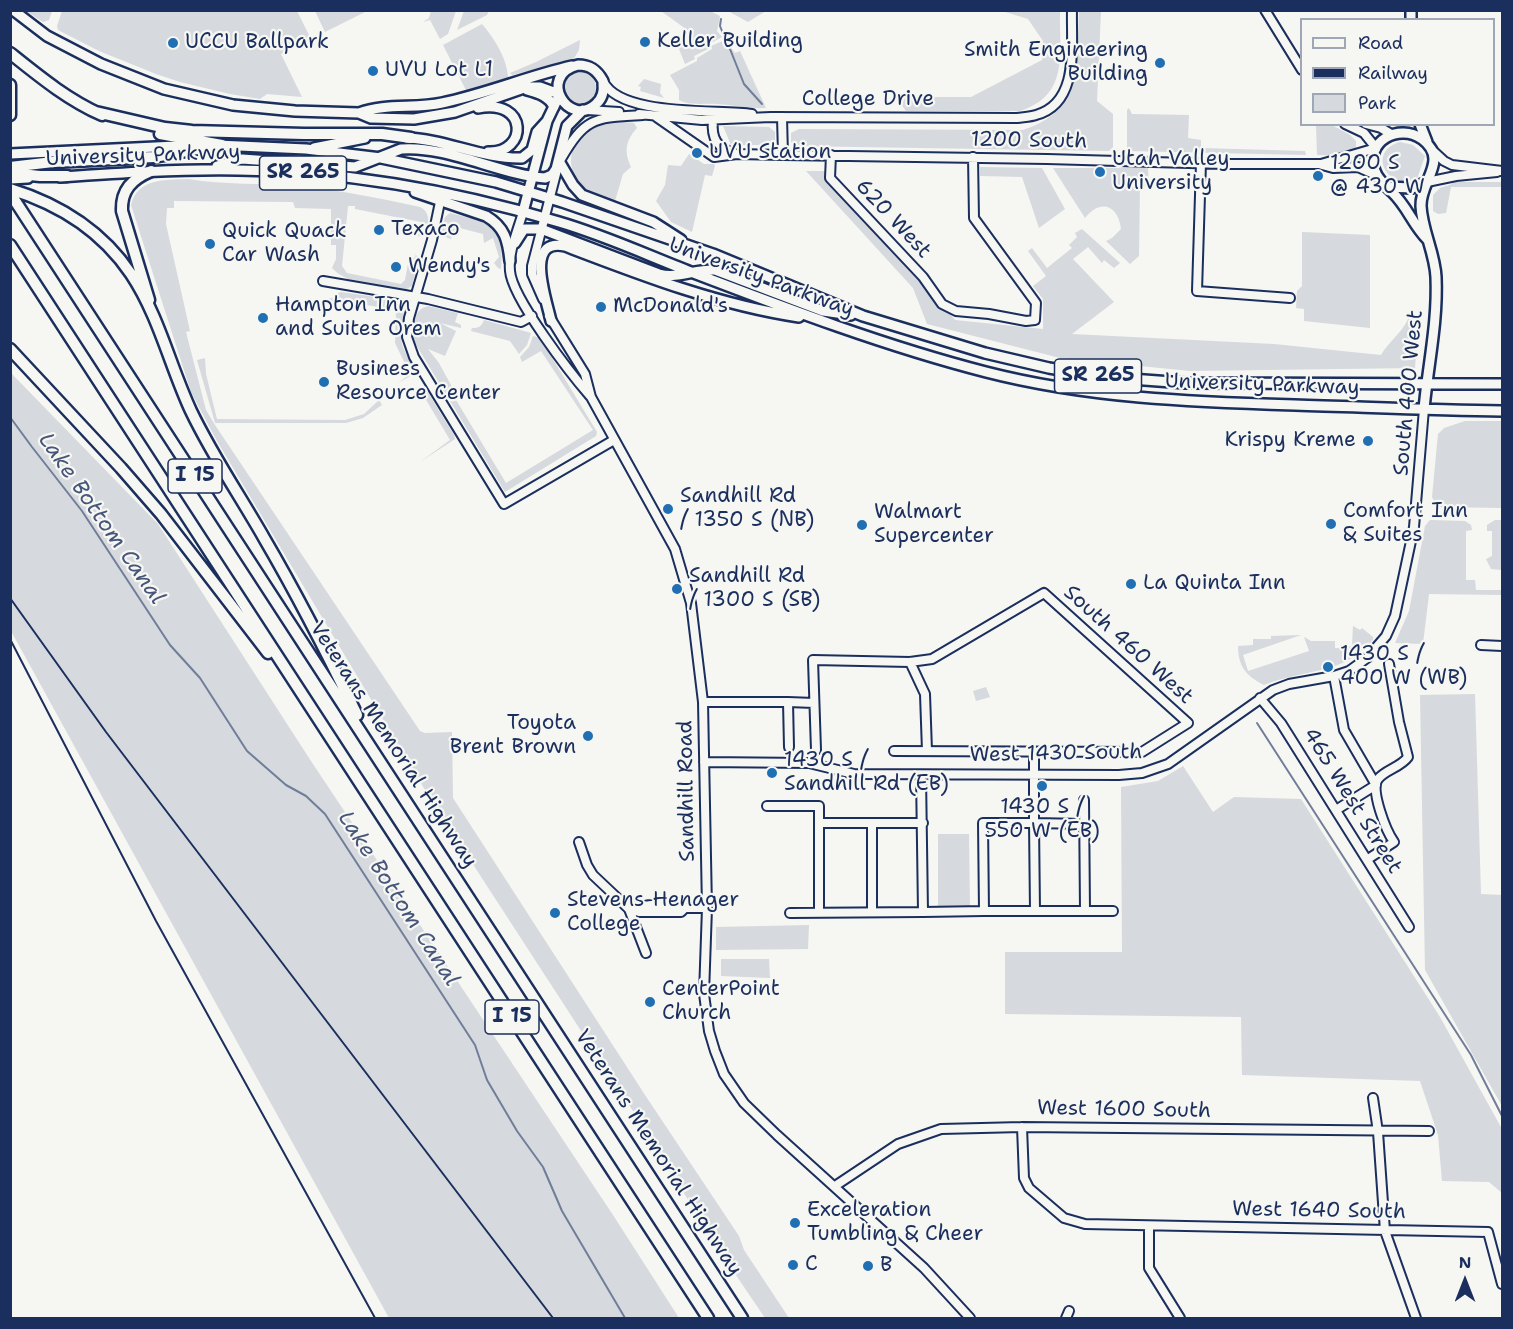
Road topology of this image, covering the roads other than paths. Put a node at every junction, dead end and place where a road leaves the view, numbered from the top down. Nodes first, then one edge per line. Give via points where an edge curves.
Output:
1 (13, 10) edge
2 (1072, 10) edge
3 (1265, 10) edge
4 (10, 53) edge
5 (572, 66) junction
6 (1300, 67) edge
7 (603, 82) junction
8 (10, 85) edge
9 (522, 88) junction
10 (559, 95) junction
11 (554, 107) junction
12 (585, 110) junction
13 (96, 112) junction
14 (455, 112) junction
15 (359, 113) junction
16 (10, 115) edge
17 (643, 115) junction
18 (655, 116) junction
19 (771, 117) junction
20 (782, 117) junction
21 (713, 120) junction
22 (547, 121) junction
23 (1349, 126) edge
24 (1374, 126) edge
25 (1397, 126) edge
26 (1421, 126) edge
27 (1391, 134) junction
28 (411, 138) junction
29 (222, 145) junction
30 (1429, 146) junction
31 (1376, 148) junction
32 (306, 149) junction
33 (473, 150) junction
34 (10, 154) edge
35 (737, 154) junction
36 (783, 155) junction
37 (831, 155) junction
38 (973, 157) junction
39 (381, 158) junction
40 (559, 161) junction
41 (1201, 163) junction
42 (1321, 164) junction
43 (206, 169) junction
44 (151, 171) junction
45 (1503, 171) edge
46 (15, 173) edge
47 (1376, 175) junction
48 (67, 176) joint
49 (532, 177) junction
50 (1427, 182) junction
51 (399, 185) junction
52 (1387, 187) junction
53 (10, 189) edge
54 (528, 192) junction
55 (10, 194) edge
56 (549, 198) junction
57 (440, 202) junction
58 (523, 212) junction
59 (544, 217) junction
60 (541, 230) junction
61 (1427, 239) junction
62 (515, 243) junction
63 (10, 245) edge
64 (693, 248) junction
65 (510, 261) junction
66 (692, 273) junction
67 (322, 281) dead end
68 (415, 297) junction
69 (1290, 298) dead end
70 (532, 316) junction
71 (862, 316) junction
72 (154, 318) junction
73 (818, 319) junction
74 (551, 321) junction
75 (10, 349) edge
76 (1427, 383) junction
77 (1503, 384) edge
78 (591, 397) junction
79 (1424, 409) junction
80 (1503, 411) edge
81 (614, 440) junction
82 (1481, 645) dead end
83 (1503, 646) edge
84 (1374, 651) joint
85 (910, 662) junction
86 (1389, 664) dead end
87 (1334, 676) junction
88 (1260, 698) junction
89 (703, 702) junction
90 (788, 702) junction
91 (814, 703) junction
92 (316, 715) junction
93 (789, 747) dead end
94 (816, 750) dead end
95 (894, 751) dead end
96 (927, 751) junction
97 (1034, 752) junction
98 (379, 759) junction
99 (705, 762) junction
100 (921, 775) junction
101 (1034, 775) junction
102 (1376, 785) junction
103 (1084, 800) dead end
104 (767, 806) dead end
105 (1336, 810) junction
106 (819, 823) junction
107 (872, 823) junction
108 (922, 823) junction
109 (1034, 824) junction
110 (1085, 824) junction
111 (579, 842) dead end
112 (1368, 860) junction
113 (707, 908) junction
114 (629, 909) junction
115 (984, 911) junction
116 (1035, 911) junction
117 (1085, 911) junction
118 (1113, 911) dead end
119 (872, 912) junction
120 (923, 912) junction
121 (790, 913) dead end
122 (819, 913) junction
123 (1409, 927) dead end
124 (646, 952) dead end
125 (1373, 1098) dead end
126 (1022, 1127) junction
127 (1429, 1131) dead end
128 (1378, 1132) junction
129 (835, 1186) junction
130 (1149, 1227) junction
131 (1385, 1231) junction
132 (1503, 1284) edge
133 (708, 1318) edge
134 (742, 1318) edge
135 (970, 1318) edge
136 (1180, 1318) edge
137 (1416, 1318) edge

1 - 15 main road via 47,36 87,57 170,91 233,105
2 - 20 street, College Drive via 1070,77 1054,105 1038,115
3 - 6 street
4 - 13 highway via 46,82
5 - 7 main road via 593,68
5 - 10 main road via 561,76
5 - 15 main road via 440,104
7 - 12 main road via 599,102
7 - 19 street, College Drive via 609,92 624,101 686,111
8 - 16 highway
9 - 10 main road via 540,87
9 - 11 main road via 543,96
9 - 14 main road
10 - 11 main road
10 - 12 main road via 569,107
11 - 22 main road
12 - 17 street, College Drive
12 - 40 main road via 567,126
13 - 28 highway via 192,131 382,134
13 - 29 highway via 151,132
14 - 15 main road via 394,120
14 - 33 main road via 498,106 515,120 517,133 512,144 497,152
17 - 18 street, College Drive
17 - 40 street, Sandhill Road via 598,119 580,129
18 - 21 street, College Drive
18 - 35 street, 1200 South via 714,157
19 - 20 street, College Drive
19 - 21 street, College Drive
20 - 36 street
21 - 35 street via 716,143
22 - 33 main road via 525,157 502,158
22 - 49 main road, Sandhill Road
23 - 31 street via 1364,133
24 - 27 street
25 - 27 main road
26 - 30 main road
27 - 30 main road via 1410,133
27 - 31 main road
28 - 32 main road via 362,138
28 - 33 main road
29 - 32 main road, University Parkway / SR 265
29 - 34 main road, University Parkway / SR 265
29 - 46 highway
30 - 45 street via 1452,165
30 - 50 main road via 1434,165
31 - 42 street, 1200 South
31 - 47 main road
32 - 39 main road, University Parkway / SR 265
35 - 36 street, 1200 South
36 - 37 street, 1200 South
37 - 38 street, 1200 South
37 - 38 street, 620 West via 830,178 923,277 942,304 956,311 1035,320 1036,303 974,218
38 - 41 street, 1200 South
39 - 43 main road via 355,167 242,159
39 - 49 main road via 401,149 417,149
39 - 54 main road, University Parkway / SR 265 via 455,172
40 - 49 main road via 549,177
40 - 56 street, Sandhill Road
40 - 64 main road via 582,195 653,222
41 - 42 street, 1200 South
41 - 69 street via 1197,291
42 - 47 street, 1200 South via 1333,168 1358,167
43 - 44 main road, University Parkway / SR 265
43 - 51 main road, University Parkway / SR 265 via 321,175
44 - 48 main road, University Parkway / SR 265
44 - 72 highway via 133,180 121,201
45 - 50 street
46 - 48 highway
47 - 52 main road
49 - 54 main road, Sandhill Road
50 - 52 main road via 1408,189
50 - 61 main road, South 400 West via 1421,205
51 - 57 main road
51 - 58 main road, University Parkway / SR 265
52 - 61 main road, South 400 West
53 - 72 highway via 78,220 103,241 131,274
54 - 56 main road, SR 265
54 - 58 main road, Sandhill Road
55 - 98 highway, Veterans Memorial Highway / I 15
56 - 59 street, Sandhill Road
56 - 64 main road, University Parkway / SR 265
57 - 65 main road via 493,220 507,238
57 - 68 street
58 - 59 main road, University Parkway / SR 265
58 - 62 street, Sandhill Road
59 - 60 street, Sandhill Road
59 - 66 main road, University Parkway / SR 265
60 - 62 main road via 524,230
60 - 66 main road via 659,274
60 - 74 street, Sandhill Road via 532,274
61 - 76 main road, South 400 West via 1436,278
62 - 65 street, Sandhill Road
63 - 92 highway, I 15
64 - 71 main road, University Parkway / SR 265
65 - 70 street, Sandhill Road via 512,281
66 - 71 main road via 720,271 823,311
66 - 73 main road, University Parkway / SR 265
67 - 68 street
68 - 70 street via 521,322
68 - 81 street via 408,330 411,350 504,504
70 - 78 street, Sandhill Road
71 - 76 main road, University Parkway / SR 265 via 1020,362 1104,377 1185,384
72 - 98 highway via 191,411 316,631
73 - 74 main road via 769,312 657,282 557,245 544,251 540,262
73 - 79 main road, University Parkway / SR 265 via 987,372 1087,392 1181,401
74 - 78 street, Sandhill Road via 585,374
75 - 92 highway via 161,514
76 - 77 main road, University Parkway / SR 265
76 - 79 main road, South 400 West
78 - 81 street, Sandhill Road
79 - 80 main road, University Parkway / SR 265
79 - 84 street, South 400 West via 1415,519 1402,587 1395,616
81 - 89 street, Sandhill Road via 675,549 691,603
82 - 83 street
84 - 87 street, West 1430 South via 1349,671
85 - 91 street via 813,660
85 - 96 street via 925,694
85 - 97 street, South 460 West via 932,659 1044,593 1188,723 1142,752
86 - 102 street via 1408,757 1379,778
87 - 88 street, West 1430 South via 1289,684
87 - 102 street via 1344,730
88 - 101 street, West 1430 South via 1157,769 1119,775
88 - 105 street, 465 West Street via 1281,723
89 - 90 street
89 - 99 street, Sandhill Road
90 - 91 street
90 - 93 street
91 - 94 street
92 - 133 highway, I 15
95 - 96 street
96 - 97 street
97 - 101 street
98 - 134 highway, Veterans Memorial Highway / I 15
99 - 100 street, West 1430 South via 809,763 854,774
99 - 113 street, Sandhill Road
100 - 101 street, West 1430 South
100 - 108 street
101 - 109 street
102 - 105 street
102 - 112 street via 1388,833 1394,842
103 - 110 street
104 - 106 street via 819,806
105 - 112 street, 465 West Street
106 - 107 street
106 - 122 street
107 - 108 street
107 - 119 street
108 - 120 street
109 - 110 street
109 - 115 street via 983,823
109 - 116 street
110 - 117 street
111 - 114 street via 593,875
112 - 123 street, 465 West Street
113 - 114 street via 685,908 681,912
113 - 129 street, Sandhill Road via 704,994 709,1031 724,1074 744,1102
114 - 124 street
115 - 116 street
115 - 120 street
116 - 117 street
117 - 118 street
119 - 120 street
119 - 122 street
121 - 122 street
125 - 128 street
126 - 128 street, West 1600 South
126 - 129 street, West 1600 South via 941,1129 898,1144
126 - 130 street, West 1640 South via 1024,1178 1029,1188 1064,1218 1085,1224
127 - 128 street, West 1600 South
128 - 131 street
129 - 135 street, Sandhill Road via 924,1268
130 - 131 street, West 1640 South
130 - 136 street via 1149,1268
131 - 132 street, West 1640 South via 1488,1232
131 - 137 street

